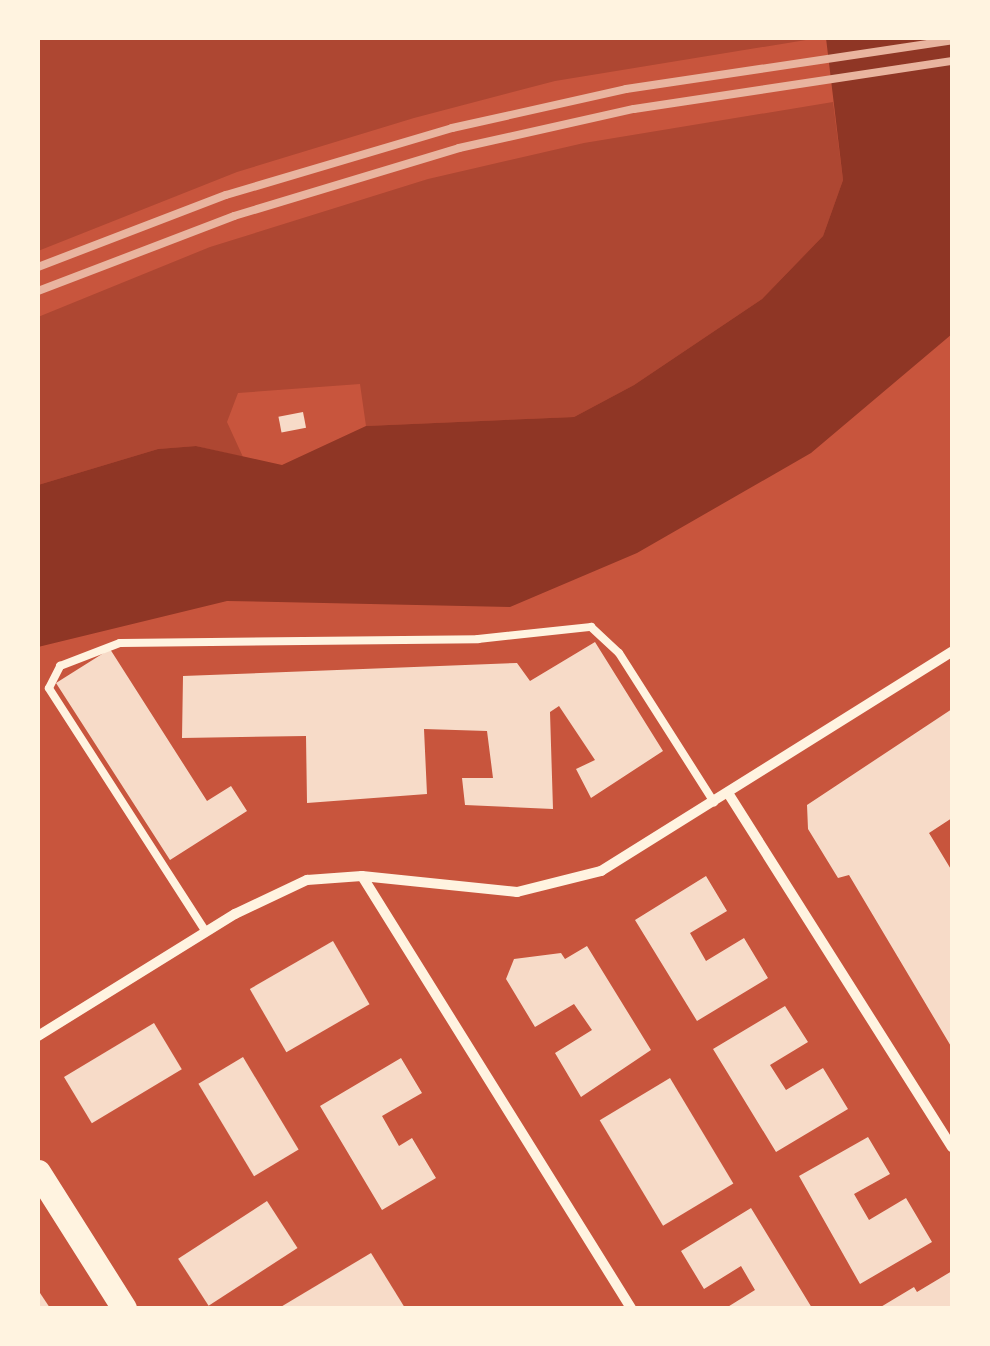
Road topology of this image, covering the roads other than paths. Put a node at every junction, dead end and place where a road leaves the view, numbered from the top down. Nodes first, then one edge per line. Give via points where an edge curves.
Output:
1 (952, 652) edge
2 (728, 793) junction
3 (714, 802) junction
4 (362, 876) junction
5 (206, 932) junction
6 (38, 1036) edge
7 (952, 1146) edge
8 (38, 1172) edge
9 (124, 1308) edge
10 (632, 1308) edge

1 - 2 street
2 - 3 street
2 - 7 street
3 - 4 street via 618,863 550,888 517,892
3 - 5 lane via 619,652 591,627 478,638 120,643 60,666 49,688
4 - 5 street via 292,886
4 - 10 street
5 - 6 street
8 - 9 main road

